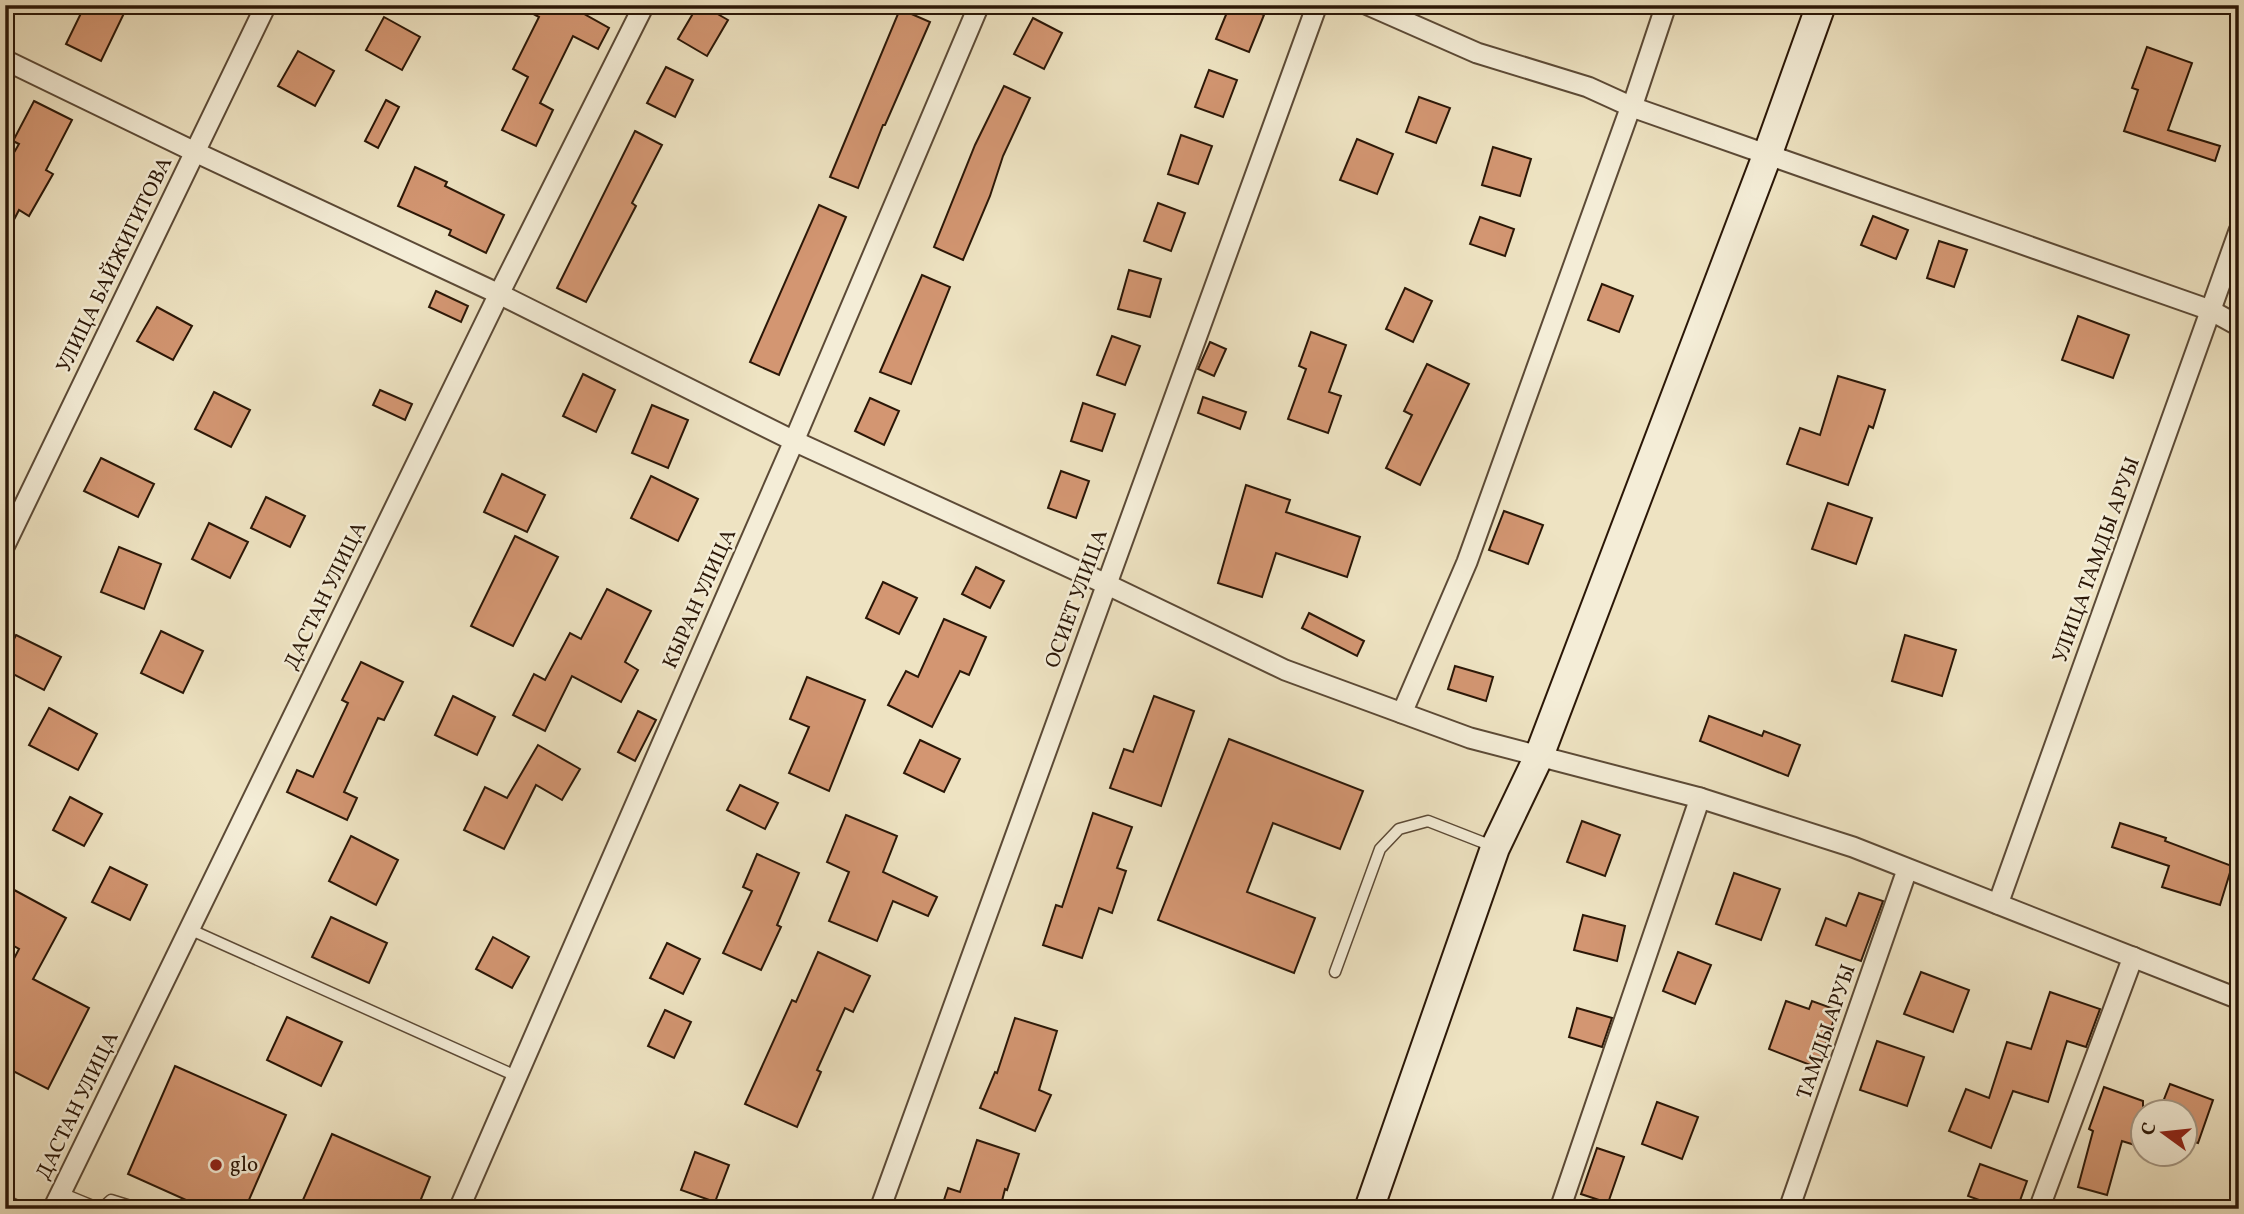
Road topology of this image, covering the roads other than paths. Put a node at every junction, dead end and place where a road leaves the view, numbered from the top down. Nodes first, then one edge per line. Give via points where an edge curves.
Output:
1 (266, 5) edge
2 (644, 5) edge
3 (979, 5) edge
4 (1317, 5) edge
5 (1368, 5) edge
6 (1666, 5) edge
7 (1821, 5) edge
8 (5, 60) edge
9 (1631, 106) junction
10 (195, 152) junction
11 (1768, 153) junction
12 (2239, 231) edge
13 (499, 294) junction
14 (2210, 310) junction
15 (2239, 326) edge
16 (794, 441) junction
17 (5, 545) edge
18 (1106, 584) junction
19 (1402, 713) junction
20 (1539, 755) junction
21 (1700, 798) junction
22 (1495, 848) junction
23 (1907, 870) junction
24 (1998, 904) junction
25 (190, 929) junction
26 (2133, 957) junction
27 (1335, 972) dead end
28 (2239, 999) edge
29 (516, 1076) junction
30 (5, 1200) edge
31 (57, 1201) edge
32 (1561, 1206) dead end
33 (24, 1209) edge
34 (101, 1209) edge
35 (140, 1209) edge
36 (458, 1209) edge
37 (880, 1209) edge
38 (1369, 1209) edge
39 (1789, 1209) edge
40 (2039, 1209) edge

1 - 10 street, УЛИЦА БАЙЖИГИТОВА
2 - 13 street, ДАСТАН УЛИЦА
3 - 16 street, КЫРАН УЛИЦА
4 - 18 street, ОСИЕТ УЛИЦА
5 - 9 street via 1477,53 1588,87
6 - 9 street
7 - 11 street
8 - 10 street
9 - 11 street
9 - 19 street via 1467,562
10 - 13 street
10 - 17 street, УЛИЦА БАЙЖИГИТОВА
11 - 14 street
11 - 20 street
12 - 14 street, УЛИЦА ТАМДЫ АРУЫ
13 - 16 street
13 - 25 street, ДАСТАН УЛИЦА
14 - 15 street
14 - 24 street, УЛИЦА ТАМДЫ АРУЫ
16 - 18 street
16 - 29 street, КЫРАН УЛИЦА
18 - 19 street via 1285,670
18 - 37 street, ОСИЕТ УЛИЦА
19 - 20 street via 1470,738
20 - 21 street
20 - 22 street
21 - 23 street via 1853,847
21 - 32 street
22 - 27 lane via 1428,821 1399,829 1380,849
22 - 38 street
23 - 24 street
23 - 39 street, ТАМДЫ АРУЫ
24 - 26 street
25 - 29 lane
25 - 31 street, ДАСТАН УЛИЦА
26 - 28 street
26 - 40 street
29 - 36 street, КЫРАН УЛИЦА
30 - 33 lane
31 - 34 lane
34 - 35 lane via 111,1200

